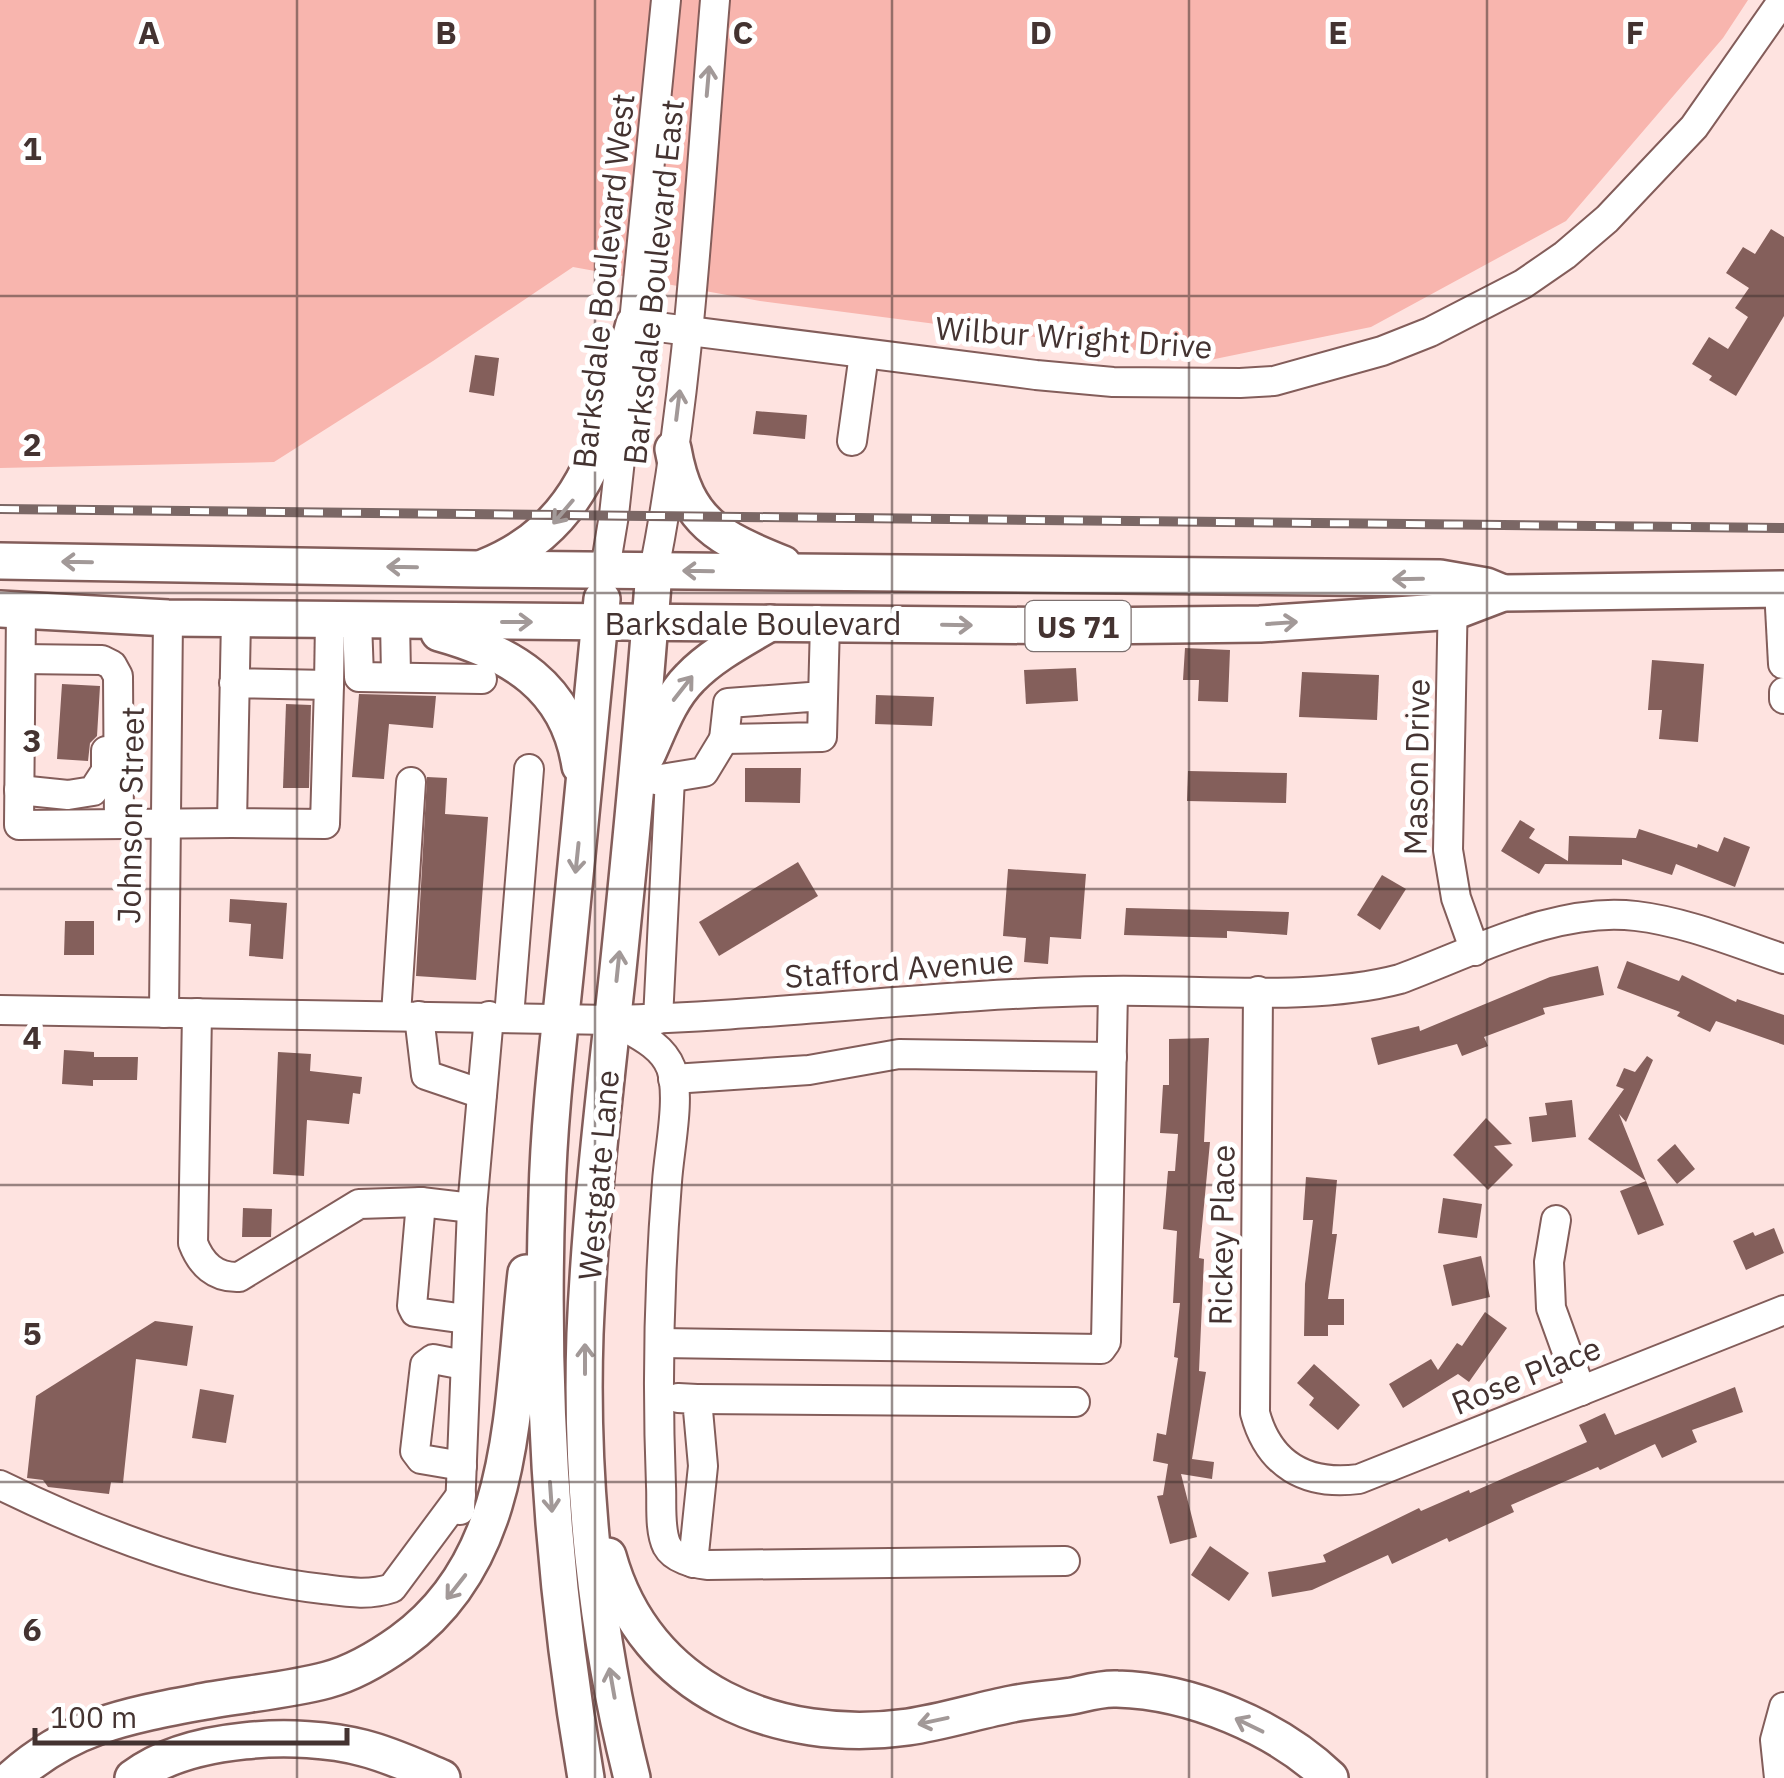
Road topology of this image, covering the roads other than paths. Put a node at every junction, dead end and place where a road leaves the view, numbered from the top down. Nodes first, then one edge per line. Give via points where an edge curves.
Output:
1 (666, 0) edge
2 (715, 0) edge
3 (1783, 0) edge
4 (634, 324) junction
5 (687, 332) junction
6 (864, 354) junction
7 (852, 441) dead end
8 (673, 449) junction
9 (0, 561) edge
10 (170, 564) junction
11 (479, 569) junction
12 (605, 569) junction
13 (654, 570) junction
14 (802, 572) junction
15 (1088, 575) junction
16 (1782, 589) edge
17 (1453, 595) junction
18 (11, 610) edge
19 (168, 618) junction
20 (236, 619) junction
21 (344, 621) junction
22 (395, 621) junction
23 (600, 622) junction
24 (650, 622) junction
25 (770, 623) junction
26 (825, 624) junction
27 (1088, 626) junction
28 (1783, 656) edge
29 (21, 659) junction
30 (396, 675) junction
31 (118, 676) junction
32 (482, 679) dead end
33 (234, 683) junction
34 (329, 684) junction
35 (824, 696) junction
36 (724, 739) junction
37 (529, 770) dead end
38 (648, 778) junction
39 (411, 782) dead end
40 (20, 790) junction
41 (584, 790) junction
42 (232, 822) junction
43 (164, 823) junction
44 (119, 824) junction
45 (1475, 951) junction
46 (1784, 959) edge
47 (1113, 991) junction
48 (1258, 991) junction
49 (0, 1010) edge
50 (164, 1012) junction
51 (196, 1013) junction
52 (408, 1015) junction
53 (499, 1017) junction
54 (658, 1018) junction
55 (561, 1019) junction
56 (612, 1020) junction
57 (1112, 1057) junction
58 (673, 1078) junction
59 (482, 1094) junction
60 (548, 1155) junction
61 (421, 1202) junction
62 (472, 1208) junction
63 (1556, 1220) dead end
64 (1784, 1310) edge
65 (466, 1320) junction
66 (660, 1342) junction
67 (464, 1365) junction
68 (1581, 1391) junction
69 (658, 1397) junction
70 (697, 1399) junction
71 (1075, 1402) dead end
72 (462, 1466) junction
73 (1291, 1467) joint
74 (0, 1485) edge
75 (588, 1489) junction
76 (1065, 1560) dead end
77 (693, 1563) junction
78 (1784, 1707) edge
79 (12, 1778) edge
80 (133, 1778) edge
81 (442, 1778) edge
82 (586, 1778) edge
83 (632, 1778) edge
84 (1330, 1778) edge
85 (1779, 1778) edge

1 - 4 street, Barksdale Boulevard West
5 -> 2 street, Barksdale Boulevard East
3 - 6 street, Wilbur Wright Drive via 1694,127 1608,220 1523,284 1414,338 1274,381 1240,384 1114,382
4 - 5 street, Wilbur Wright Drive
4 -> 11 main road via 598,451 579,492 538,538
4 - 12 street, Barksdale Boulevard West
5 - 6 street, Wilbur Wright Drive
8 -> 5 street, Barksdale Boulevard East
6 - 7 street
8 - 13 street, Barksdale Boulevard East
8 - 14 main road via 682,486 718,534
10 -> 9 main road, Barksdale Boulevard / US 71
11 -> 10 main road, Barksdale Boulevard / US 71
10 - 19 main road
11 - 12 main road, Barksdale Boulevard / US 71
12 - 13 main road, Barksdale Boulevard / US 71
12 - 23 main road, Westgate Lane
14 -> 13 main road, Barksdale Boulevard / US 71
13 - 24 main road, Westgate Lane
14 - 15 main road, Barksdale Boulevard / US 71
17 -> 15 main road, Barksdale Boulevard / US 71
15 - 27 main road
16 - 17 main road, Barksdale Boulevard / US 71
16 - 28 street
27 -> 17 main road, Barksdale Boulevard / US 71 via 1260,624
17 - 45 street, Mason Drive via 1448,850
18 - 19 main road, Barksdale Boulevard / US 71
18 - 29 street
19 - 20 main road, Barksdale Boulevard / US 71
19 - 43 street, Johnson Street
20 - 21 main road, Barksdale Boulevard / US 71
20 - 33 street
21 - 22 main road, Barksdale Boulevard / US 71
21 - 30 street via 359,677
21 - 34 street
22 -> 23 main road, Barksdale Boulevard / US 71
22 - 30 street
22 - 41 main road via 479,644 528,673 571,732
23 - 24 main road, Barksdale Boulevard / US 71
23 - 41 main road, Westgate Lane
24 - 25 main road, Barksdale Boulevard / US 71
24 - 38 main road, Westgate Lane
25 - 26 main road, Barksdale Boulevard / US 71
38 -> 25 main road via 671,704 689,678
26 -> 27 main road, Barksdale Boulevard / US 71
26 - 35 street
29 - 31 street via 102,660
29 - 40 street
30 - 32 street
31 - 40 street via 107,702 101,783 83,794
31 - 44 street
33 - 34 street
33 - 42 street
34 - 42 street via 325,824
35 - 36 street via 728,703
35 - 36 street via 822,737
36 - 38 street via 704,772
37 - 53 street
38 - 54 street
56 -> 38 main road, Westgate Lane
39 - 52 street
40 - 44 street via 19,825
41 -> 55 main road, Westgate Lane
42 - 43 street
43 - 44 street
43 - 50 street, Johnson Street
45 - 46 street, Stafford Avenue via 1555,922 1633,915
45 - 48 street, Stafford Avenue via 1378,985
47 - 48 street, Stafford Avenue
47 - 54 street, Stafford Avenue
47 - 57 street
48 - 73 street, Rickey Place via 1254,1413 1268,1445
49 - 50 street, Stafford Avenue
50 - 51 street, Stafford Avenue
51 - 52 street, Stafford Avenue
51 - 61 street via 194,1242 210,1269 240,1277 359,1204
52 - 53 street, Stafford Avenue
52 - 59 street via 426,1075
53 - 55 street, Stafford Avenue
53 - 59 street
54 - 56 street, Stafford Avenue
55 - 56 street, Stafford Avenue
55 - 60 main road, Westgate Lane
56 - 58 street via 652,1043
75 -> 56 main road, Westgate Lane via 585,1336
57 - 58 street via 899,1054 798,1071
57 - 66 street via 1101,1349
58 - 66 street
59 - 62 street
60 -> 79 main road via 530,1237 498,1499 482,1546 437,1611 384,1654 329,1680 114,1718 71,1737
60 -> 82 main road, Westgate Lane via 549,1463
61 - 62 street
61 - 65 street via 412,1310
62 - 65 street
63 - 68 street via 1549,1262 1552,1308
64 - 68 street, Rose Place
65 - 67 street
66 - 69 street
67 - 72 street
67 - 72 street via 433,1359 425,1365 415,1451 420,1459
68 - 73 street, Rose Place via 1358,1479 1326,1482
69 - 70 street
69 - 77 street via 665,1542
70 - 71 street
70 - 77 street via 702,1466
72 - 74 street via 460,1506 392,1588 358,1593 238,1576
83 -> 75 main road, Westgate Lane via 603,1628
84 -> 75 main road via 1278,1739 1199,1703 1115,1688 907,1727 804,1728 760,1715 674,1668 639,1628 616,1588
76 - 77 street
78 - 85 street via 1775,1740
80 - 81 main road via 181,1755 267,1739 361,1748

